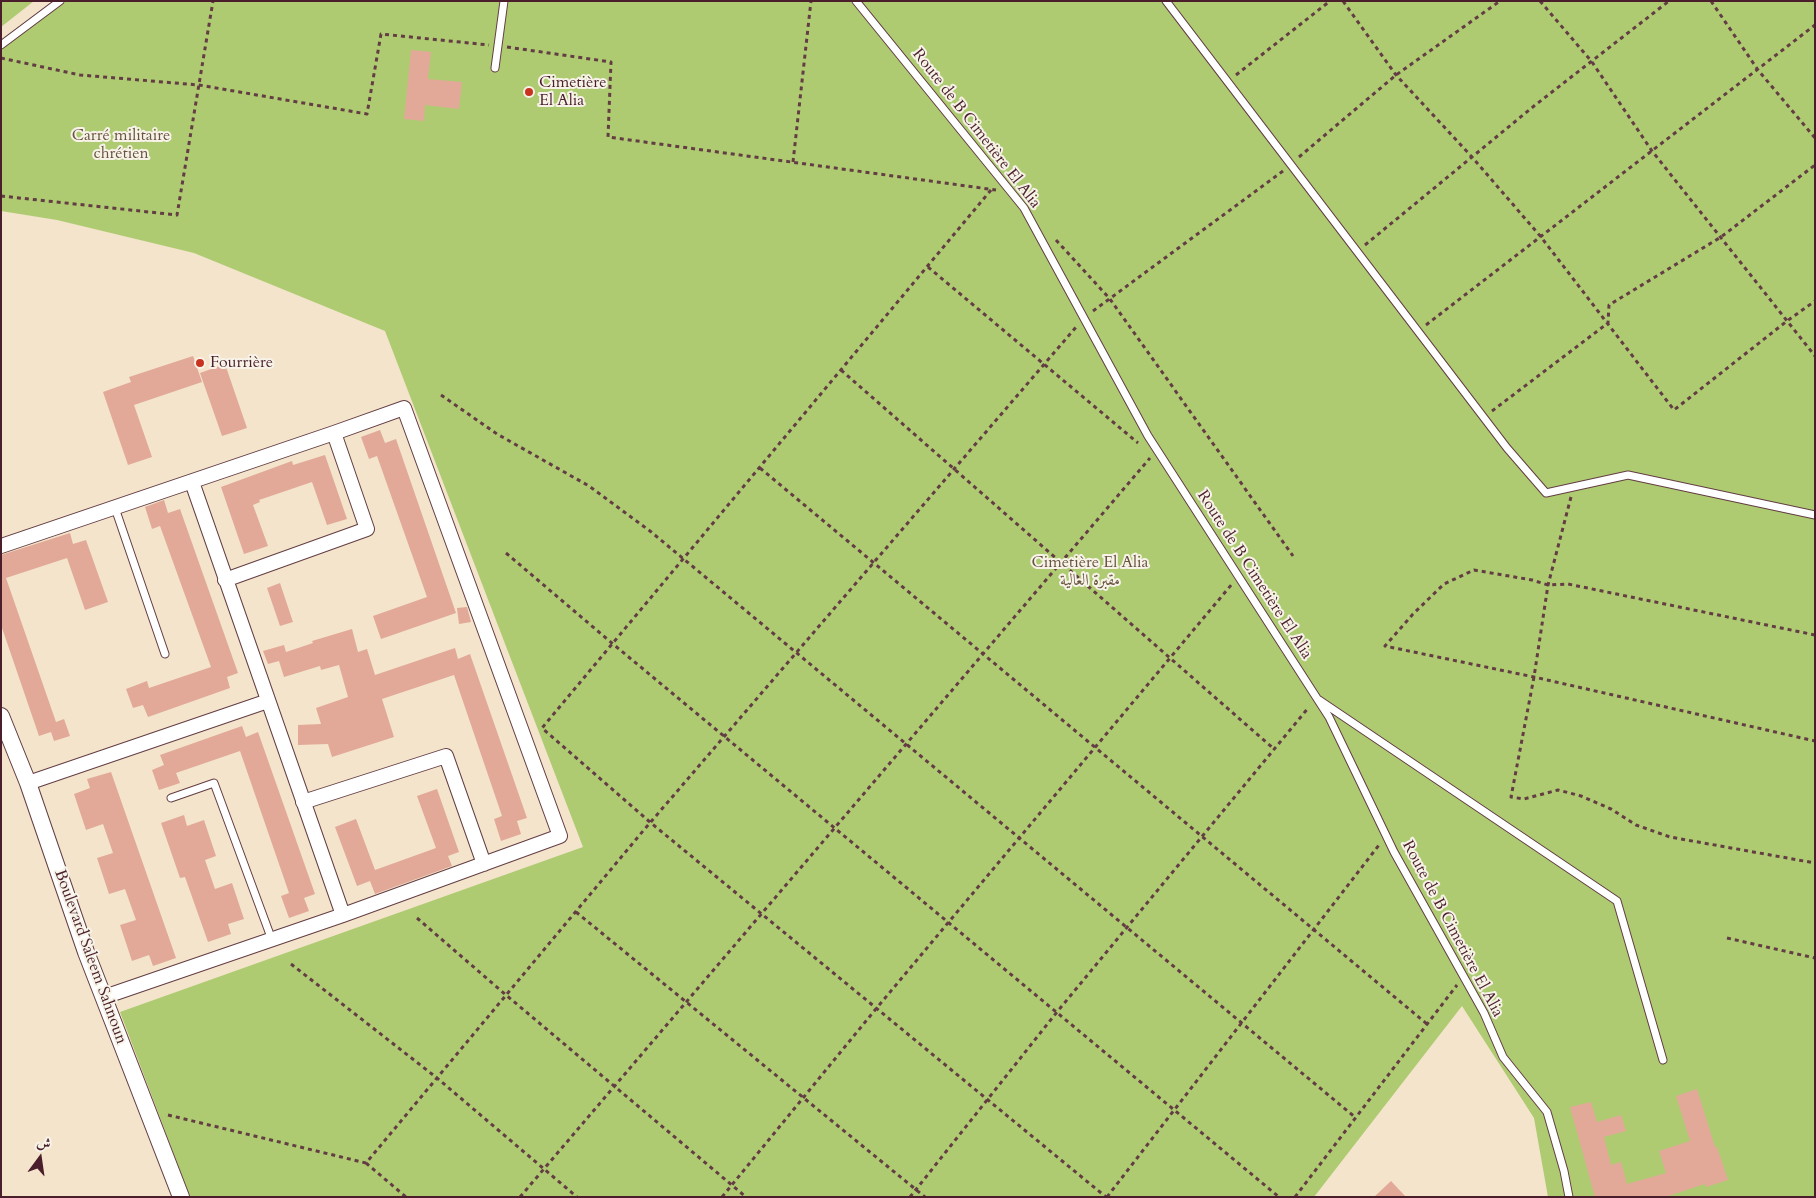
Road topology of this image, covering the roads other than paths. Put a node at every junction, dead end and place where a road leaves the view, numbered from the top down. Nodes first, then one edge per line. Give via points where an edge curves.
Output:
1 (60, 1) edge
2 (504, 1) edge
3 (856, 1) edge
4 (1166, 1) edge
5 (1, 45) edge
6 (495, 68) dead end
7 (334, 433) junction
8 (192, 482) junction
9 (115, 508) junction
10 (1815, 515) edge
11 (1, 546) edge
12 (226, 580) junction
13 (165, 654) dead end
14 (1316, 698) junction
15 (268, 702) junction
16 (1, 716) edge
17 (28, 783) junction
18 (171, 798) dead end
19 (303, 802) junction
20 (484, 864) junction
21 (343, 915) junction
22 (272, 940) junction
23 (104, 997) junction
24 (1663, 1060) dead end
25 (181, 1197) edge
26 (1569, 1197) edge

1 - 5 lane
2 - 6 lane
3 - 14 lane, Route de B Cimetière El Alia via 1024,208 1154,452
4 - 10 lane via 1483,417 1546,493 1628,474
7 - 8 street
7 - 12 street via 367,529
7 - 20 street via 404,408 560,836
8 - 9 street
8 - 12 street
9 - 11 street
9 - 13 lane
12 - 15 street
14 - 24 lane via 1617,901
14 - 26 lane, Route de B Cimetière El Alia via 1329,717 1386,835 1484,1013 1503,1057 1547,1112
15 - 17 street
15 - 19 street
16 - 17 street, Boulevard Saleem Sahnoun
17 - 23 street, Boulevard Saleem Sahnoun
18 - 22 lane via 214,783
19 - 20 street via 446,756
19 - 21 street
20 - 21 street
21 - 22 street
22 - 23 street
23 - 25 street, Boulevard Saleem Sahnoun

